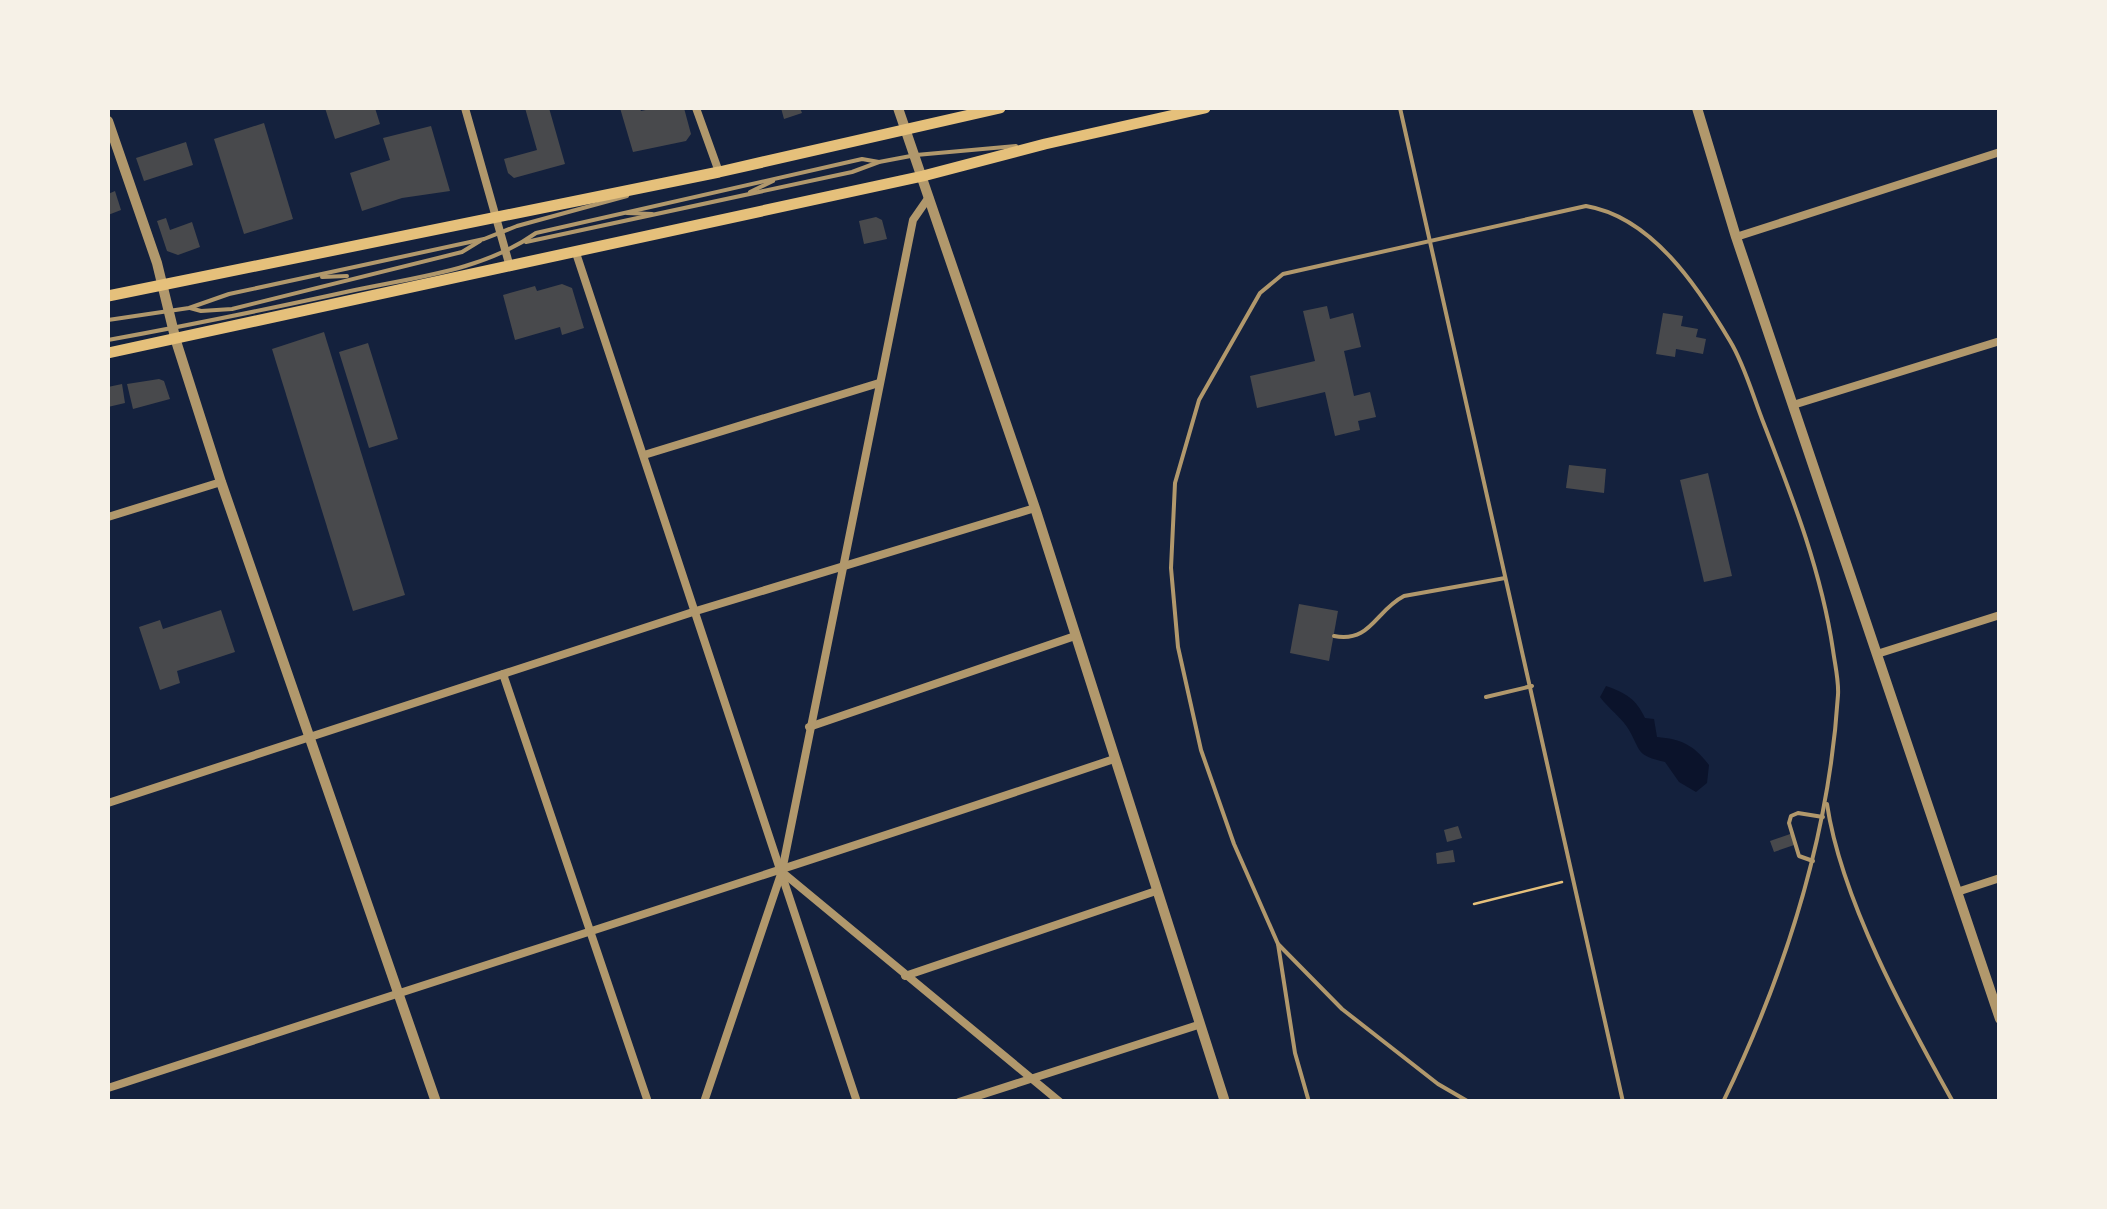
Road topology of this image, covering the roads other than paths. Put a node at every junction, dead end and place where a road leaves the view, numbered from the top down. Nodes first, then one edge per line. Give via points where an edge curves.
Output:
1 (465, 108) edge
2 (696, 108) edge
3 (898, 108) edge
4 (1000, 108) edge
5 (1204, 108) edge
6 (1400, 108) edge
7 (1697, 108) edge
8 (905, 128) junction
9 (109, 129) edge
10 (1045, 144) junction
11 (2000, 152) edge
12 (916, 155) junction
13 (879, 162) junction
14 (719, 172) junction
15 (923, 176) junction
16 (782, 177) junction
17 (740, 186) junction
18 (761, 187) junction
19 (784, 187) junction
20 (742, 196) junction
21 (930, 197) junction
22 (655, 205) junction
23 (622, 213) junction
24 (638, 214) junction
25 (658, 214) junction
26 (496, 218) junction
27 (624, 222) junction
28 (500, 232) junction
29 (1736, 237) junction
30 (484, 238) junction
31 (1432, 242) junction
32 (522, 244) junction
33 (505, 250) junction
34 (576, 254) junction
35 (354, 267) junction
36 (510, 268) junction
37 (312, 276) junction
38 (330, 276) junction
39 (357, 276) junction
40 (163, 286) junction
41 (317, 288) junction
42 (108, 296) edge
43 (189, 308) junction
44 (169, 310) junction
45 (108, 320) edge
46 (175, 335) junction
47 (108, 340) edge
48 (2000, 341) edge
49 (108, 353) edge
50 (879, 383) junction
51 (1793, 406) junction
52 (644, 455) junction
53 (221, 482) junction
54 (1035, 508) junction
55 (108, 517) edge
56 (844, 566) junction
57 (1506, 578) junction
58 (696, 611) junction
59 (2000, 615) edge
60 (1076, 636) junction
61 (1334, 636) dead end
62 (1876, 654) junction
63 (503, 674) junction
64 (1532, 686) junction
65 (1486, 696) dead end
66 (810, 727) junction
67 (310, 737) junction
68 (1114, 759) junction
69 (1826, 800) junction
70 (108, 803) edge
71 (1823, 817) junction
72 (1812, 861) junction
73 (782, 871) junction
74 (2000, 878) edge
75 (1156, 892) junction
76 (1957, 892) junction
77 (590, 930) junction
78 (1278, 944) junction
79 (904, 976) junction
80 (399, 993) junction
81 (2000, 1019) edge
82 (1198, 1025) junction
83 (1031, 1077) junction
84 (108, 1088) edge
85 (436, 1102) edge
86 (648, 1102) edge
87 (704, 1102) edge
88 (858, 1102) edge
89 (958, 1102) edge
90 (1060, 1102) edge
91 (1225, 1102) edge
92 (1310, 1102) edge
93 (1468, 1102) edge
94 (1624, 1102) edge
95 (1723, 1102) edge
96 (1953, 1102) edge

1 - 26 street
2 - 14 street
3 - 8 street
4 - 8 main road
5 - 10 main road
6 - 31 lane
7 - 29 street
8 - 12 street
8 - 14 main road
9 - 40 street
10 - 12 lane
10 - 15 main road
11 - 29 street
12 - 13 lane
12 - 15 street
13 - 16 lane
13 - 19 lane
14 - 26 main road
14 - 28 lane
15 - 21 street
15 - 34 main road
16 - 17 lane
16 - 18 lane
17 - 18 lane
17 - 22 lane
18 - 19 lane
18 - 20 lane
19 - 20 lane
20 - 25 lane
21 - 50 street via 913,220
21 - 54 street
22 - 23 lane
22 - 24 lane
23 - 24 lane
23 - 32 lane via 536,233
24 - 25 lane
24 - 27 lane
25 - 27 lane
26 - 28 street
26 - 40 main road
27 - 32 lane
28 - 30 lane
28 - 33 street
29 - 51 street
30 - 35 lane
30 - 39 lane via 462,252
31 - 57 lane
31 - 69 lane via 1586,206 1611,210 1674,262 1704,300 1733,346 1820,584 1838,690
31 - 78 lane via 1272,280 1199,400 1174,482 1170,568 1178,648 1201,750
32 - 33 lane
33 - 36 street
33 - 46 lane via 467,266
34 - 36 main road
34 - 52 street
35 - 37 lane
35 - 38 lane
36 - 46 main road
37 - 38 lane
37 - 43 lane
38 - 39 lane
38 - 41 lane
39 - 41 lane
40 - 42 main road
40 - 44 street
41 - 43 lane via 232,310
43 - 44 lane
44 - 45 lane
44 - 46 street
46 - 47 lane
46 - 49 main road
46 - 53 street
48 - 51 street
50 - 52 street
50 - 56 street
51 - 62 street
52 - 58 street
53 - 55 street
53 - 67 street
54 - 56 street
54 - 60 street
56 - 58 street
56 - 66 street
57 - 61 lane via 1404,596 1360,636
57 - 64 lane
58 - 63 street
58 - 73 street
59 - 62 street
60 - 66 street
60 - 68 street
62 - 76 street
63 - 67 street
63 - 77 street
64 - 65 lane
64 - 94 lane
66 - 73 street
67 - 70 street
67 - 80 street
68 - 73 street
68 - 75 street
69 - 71 lane
69 - 96 lane via 1846,878
71 - 72 lane
71 - 72 lane via 1791,816 1798,856
72 - 95 lane via 1792,932
73 - 77 street
73 - 79 street
73 - 87 street
73 - 88 street
74 - 76 street
75 - 79 street
75 - 82 street
76 - 81 street
77 - 80 street
77 - 86 street
78 - 92 lane via 1295,1054
78 - 93 lane via 1342,1010
79 - 83 street
80 - 84 street
80 - 85 street
82 - 83 street
82 - 91 street
83 - 89 street
83 - 90 street

